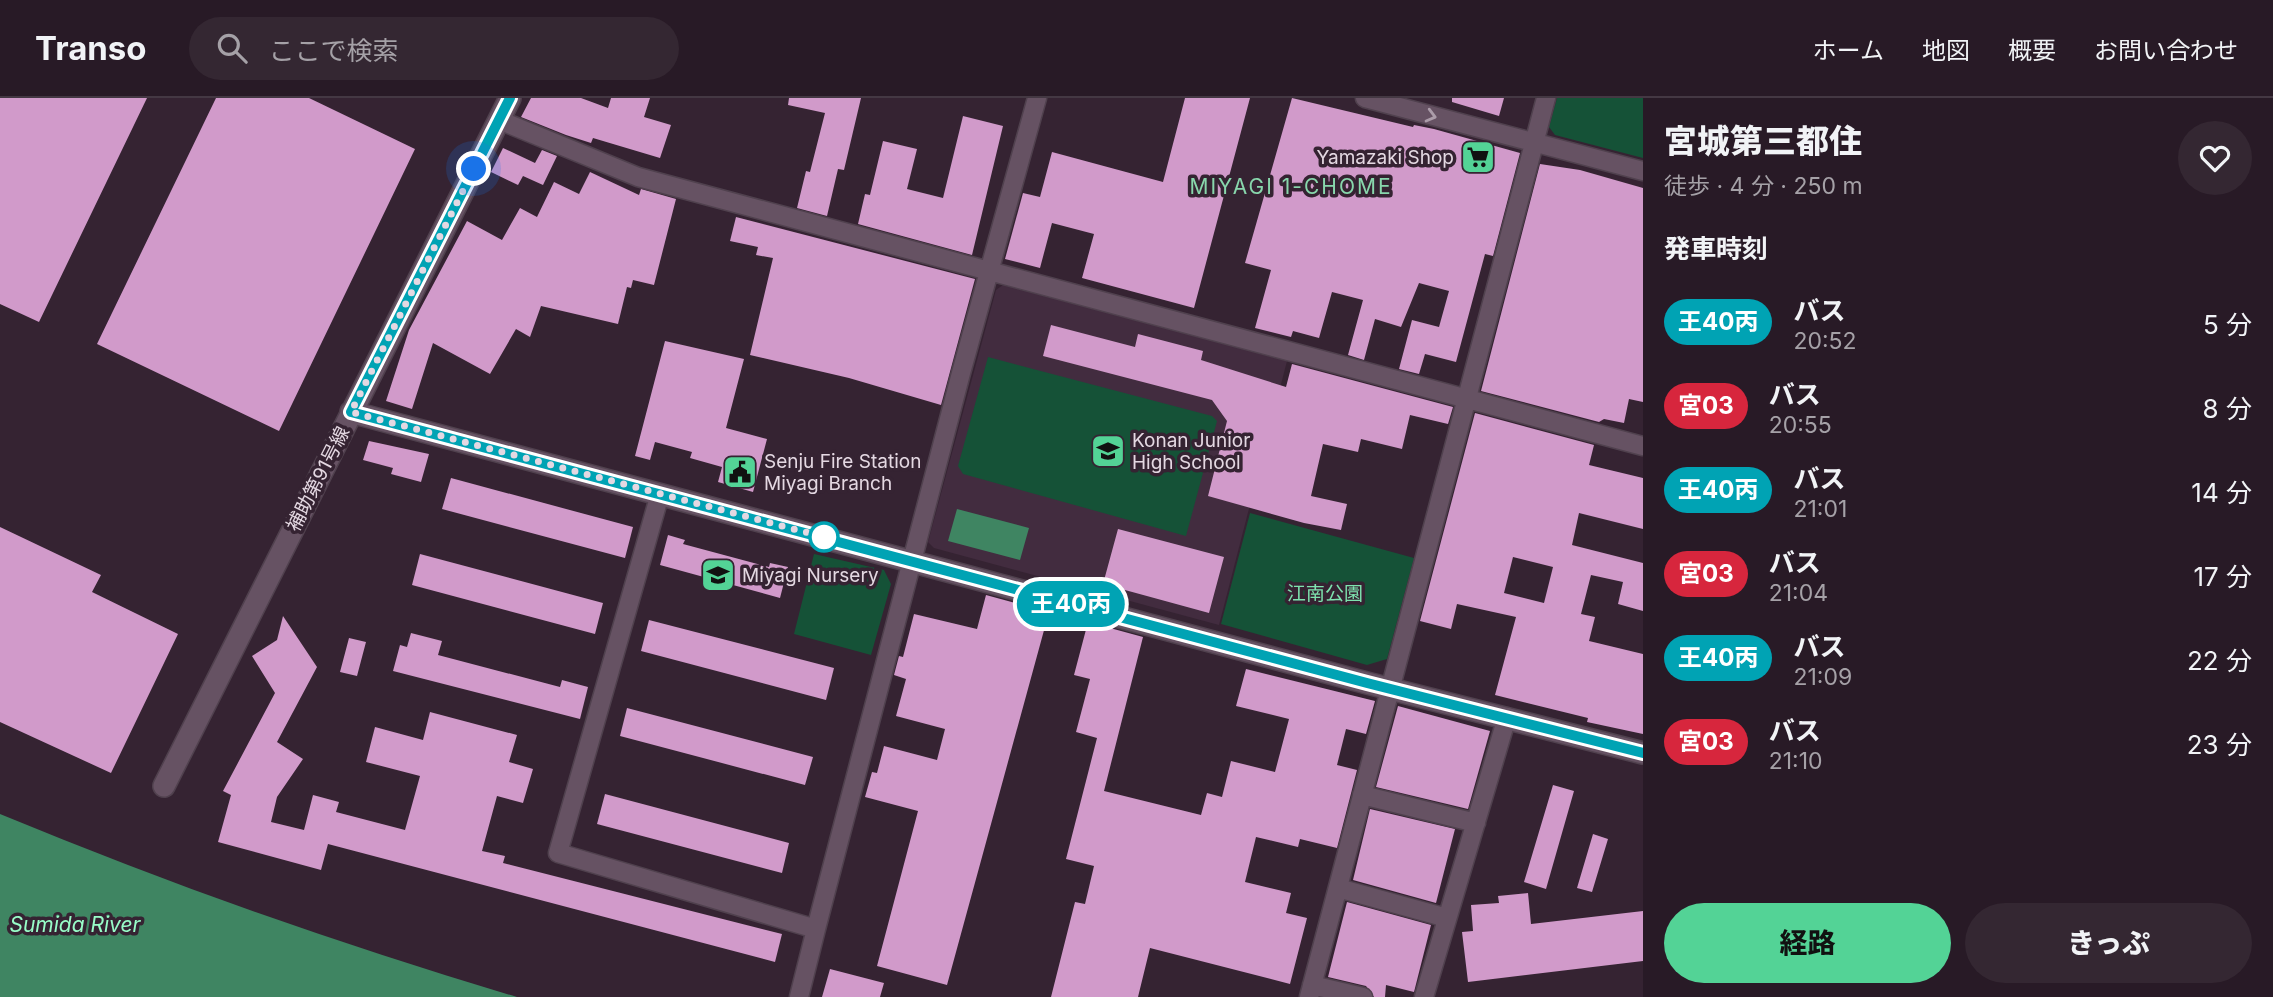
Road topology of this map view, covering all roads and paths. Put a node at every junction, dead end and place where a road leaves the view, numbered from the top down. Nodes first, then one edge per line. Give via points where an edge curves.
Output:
1 (510, 98) edge
2 (1037, 98) edge
3 (1365, 98) edge
4 (1546, 98) edge
5 (499, 120) junction
6 (1534, 143) junction
7 (1643, 171) edge
8 (988, 272) junction
9 (1465, 398) junction
10 (351, 412) junction
11 (1643, 446) edge
12 (660, 494) junction
13 (913, 561) junction
14 (1388, 688) junction
15 (1507, 717) junction
16 (1643, 753) edge
17 (164, 786) dead end
18 (1362, 795) junction
19 (1476, 823) junction
20 (1338, 888) junction
21 (1447, 918) junction
22 (816, 929) junction
23 (1311, 991) edge
24 (799, 997) edge
25 (1363, 997) edge
26 (1424, 997) edge

1 - 5 street, 補助第91号線
2 - 8 street
3 -> 6 street
4 - 6 street
5 - 8 street via 638,177
5 - 10 street, 補助第91号線
6 - 7 street
6 - 9 street
8 - 9 street
8 - 13 street
9 - 11 street
9 - 14 street
10 - 12 street
10 - 17 street, 補助第91号線
12 - 13 street
12 - 22 street via 558,853
13 - 14 street
13 - 22 street
14 - 15 street
14 - 18 street
15 - 16 street
15 - 19 street
18 - 19 street
18 - 20 street
19 - 21 street
20 - 21 street
20 - 23 street
21 - 26 street
22 - 24 street
23 - 25 street

